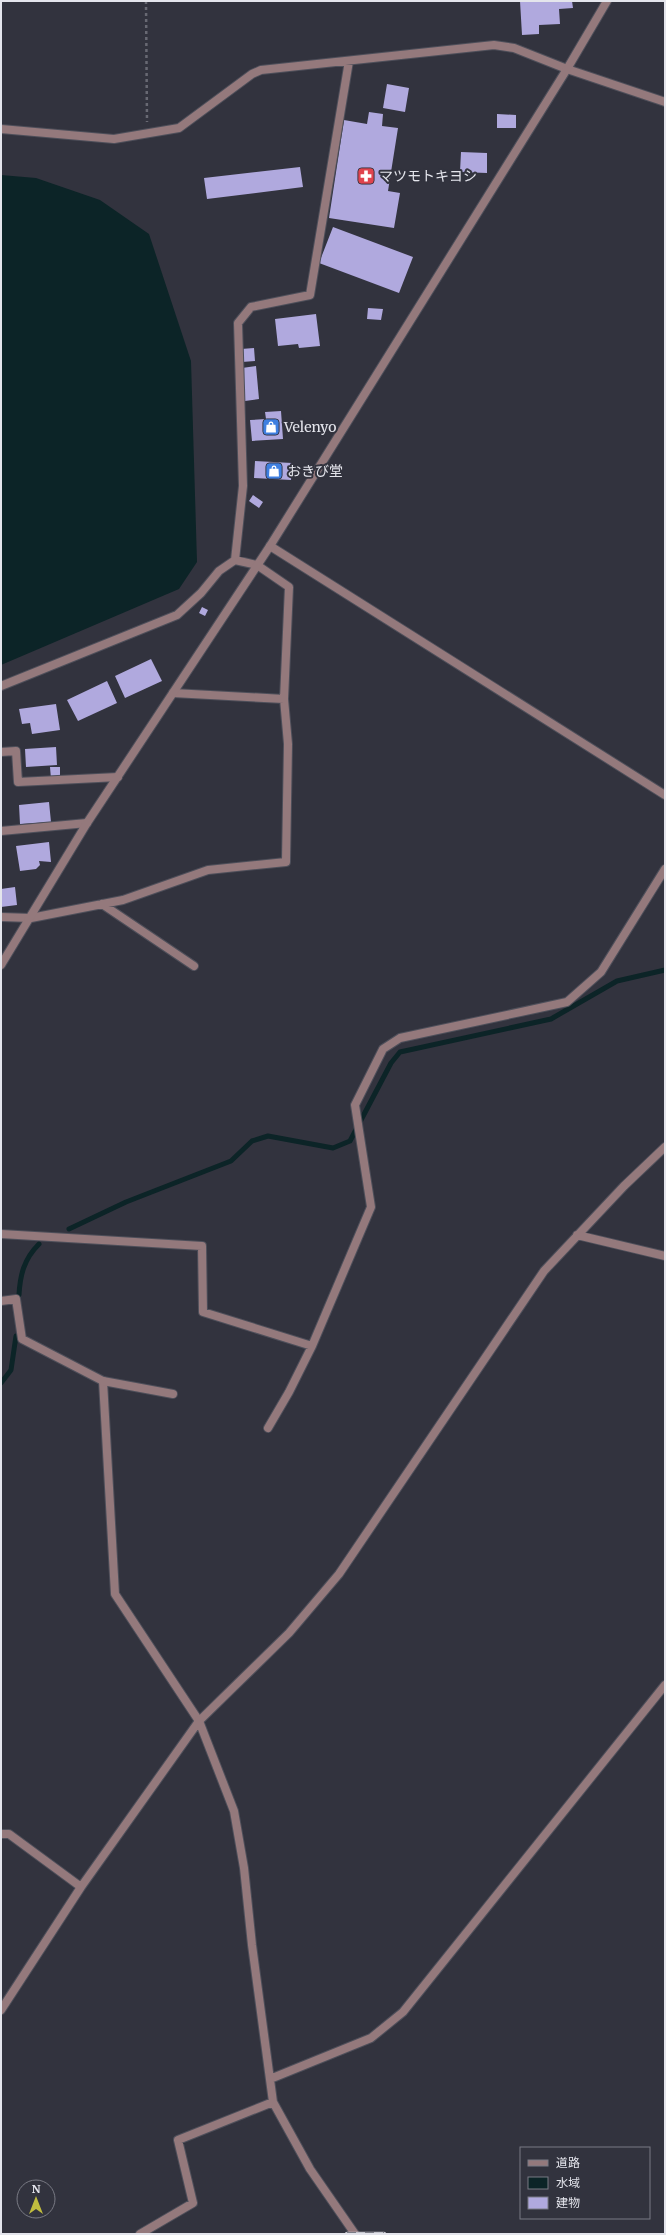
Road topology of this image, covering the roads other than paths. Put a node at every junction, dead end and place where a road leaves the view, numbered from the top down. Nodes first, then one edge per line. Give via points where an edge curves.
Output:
1 (607, 1) edge
2 (348, 61) junction
3 (567, 69) junction
4 (665, 102) edge
5 (1, 129) edge
6 (270, 546) junction
7 (235, 560) junction
8 (257, 565) junction
9 (1, 686) edge
10 (173, 693) junction
11 (284, 699) junction
12 (1, 752) edge
13 (118, 777) junction
14 (665, 795) edge
15 (87, 823) junction
16 (1, 831) edge
17 (665, 869) edge
18 (102, 904) junction
19 (1, 917) edge
20 (31, 918) junction
21 (1, 965) edge
22 (194, 966) dead end
23 (665, 1147) edge
24 (1, 1234) edge
25 (577, 1235) junction
26 (665, 1256) edge
27 (1, 1301) edge
28 (312, 1346) junction
29 (103, 1381) junction
30 (173, 1394) dead end
31 (268, 1428) dead end
32 (665, 1685) edge
33 (200, 1721) junction
34 (1, 1834) edge
35 (81, 1887) junction
36 (1, 2010) edge
37 (270, 2079) junction
38 (273, 2102) junction
39 (140, 2234) edge
40 (355, 2234) edge

1 - 3 street
2 - 3 street via 494,45 514,48
2 - 5 street via 261,70 179,128 114,139
2 - 7 street via 310,295 250,307 238,323 244,486
3 - 4 street
3 - 6 street
6 - 8 street
6 - 14 street
7 - 8 street
7 - 9 street via 219,571 201,593 177,615
8 - 10 street
8 - 11 street via 289,587
10 - 11 street
10 - 13 street
11 - 18 street via 288,744 286,862 208,870 123,900
12 - 13 street via 16,751 18,782
13 - 15 street
15 - 16 street
15 - 20 street
17 - 28 street via 600,972 567,1002 400,1038 383,1049 355,1105 371,1207
18 - 20 street
18 - 22 street
19 - 20 street
20 - 21 street
23 - 25 street
24 - 28 street via 202,1246 203,1312
25 - 26 street
25 - 33 street via 544,1271 338,1574 289,1633
27 - 29 street via 16,1299 22,1339
28 - 31 street
29 - 30 street
29 - 33 street via 115,1594
32 - 37 street via 403,2012 371,2038
33 - 35 street
33 - 37 street via 234,1811 244,1868
34 - 35 street via 9,1834
35 - 36 street
37 - 38 street
38 - 39 street via 178,2140 193,2203
38 - 40 street via 310,2169

